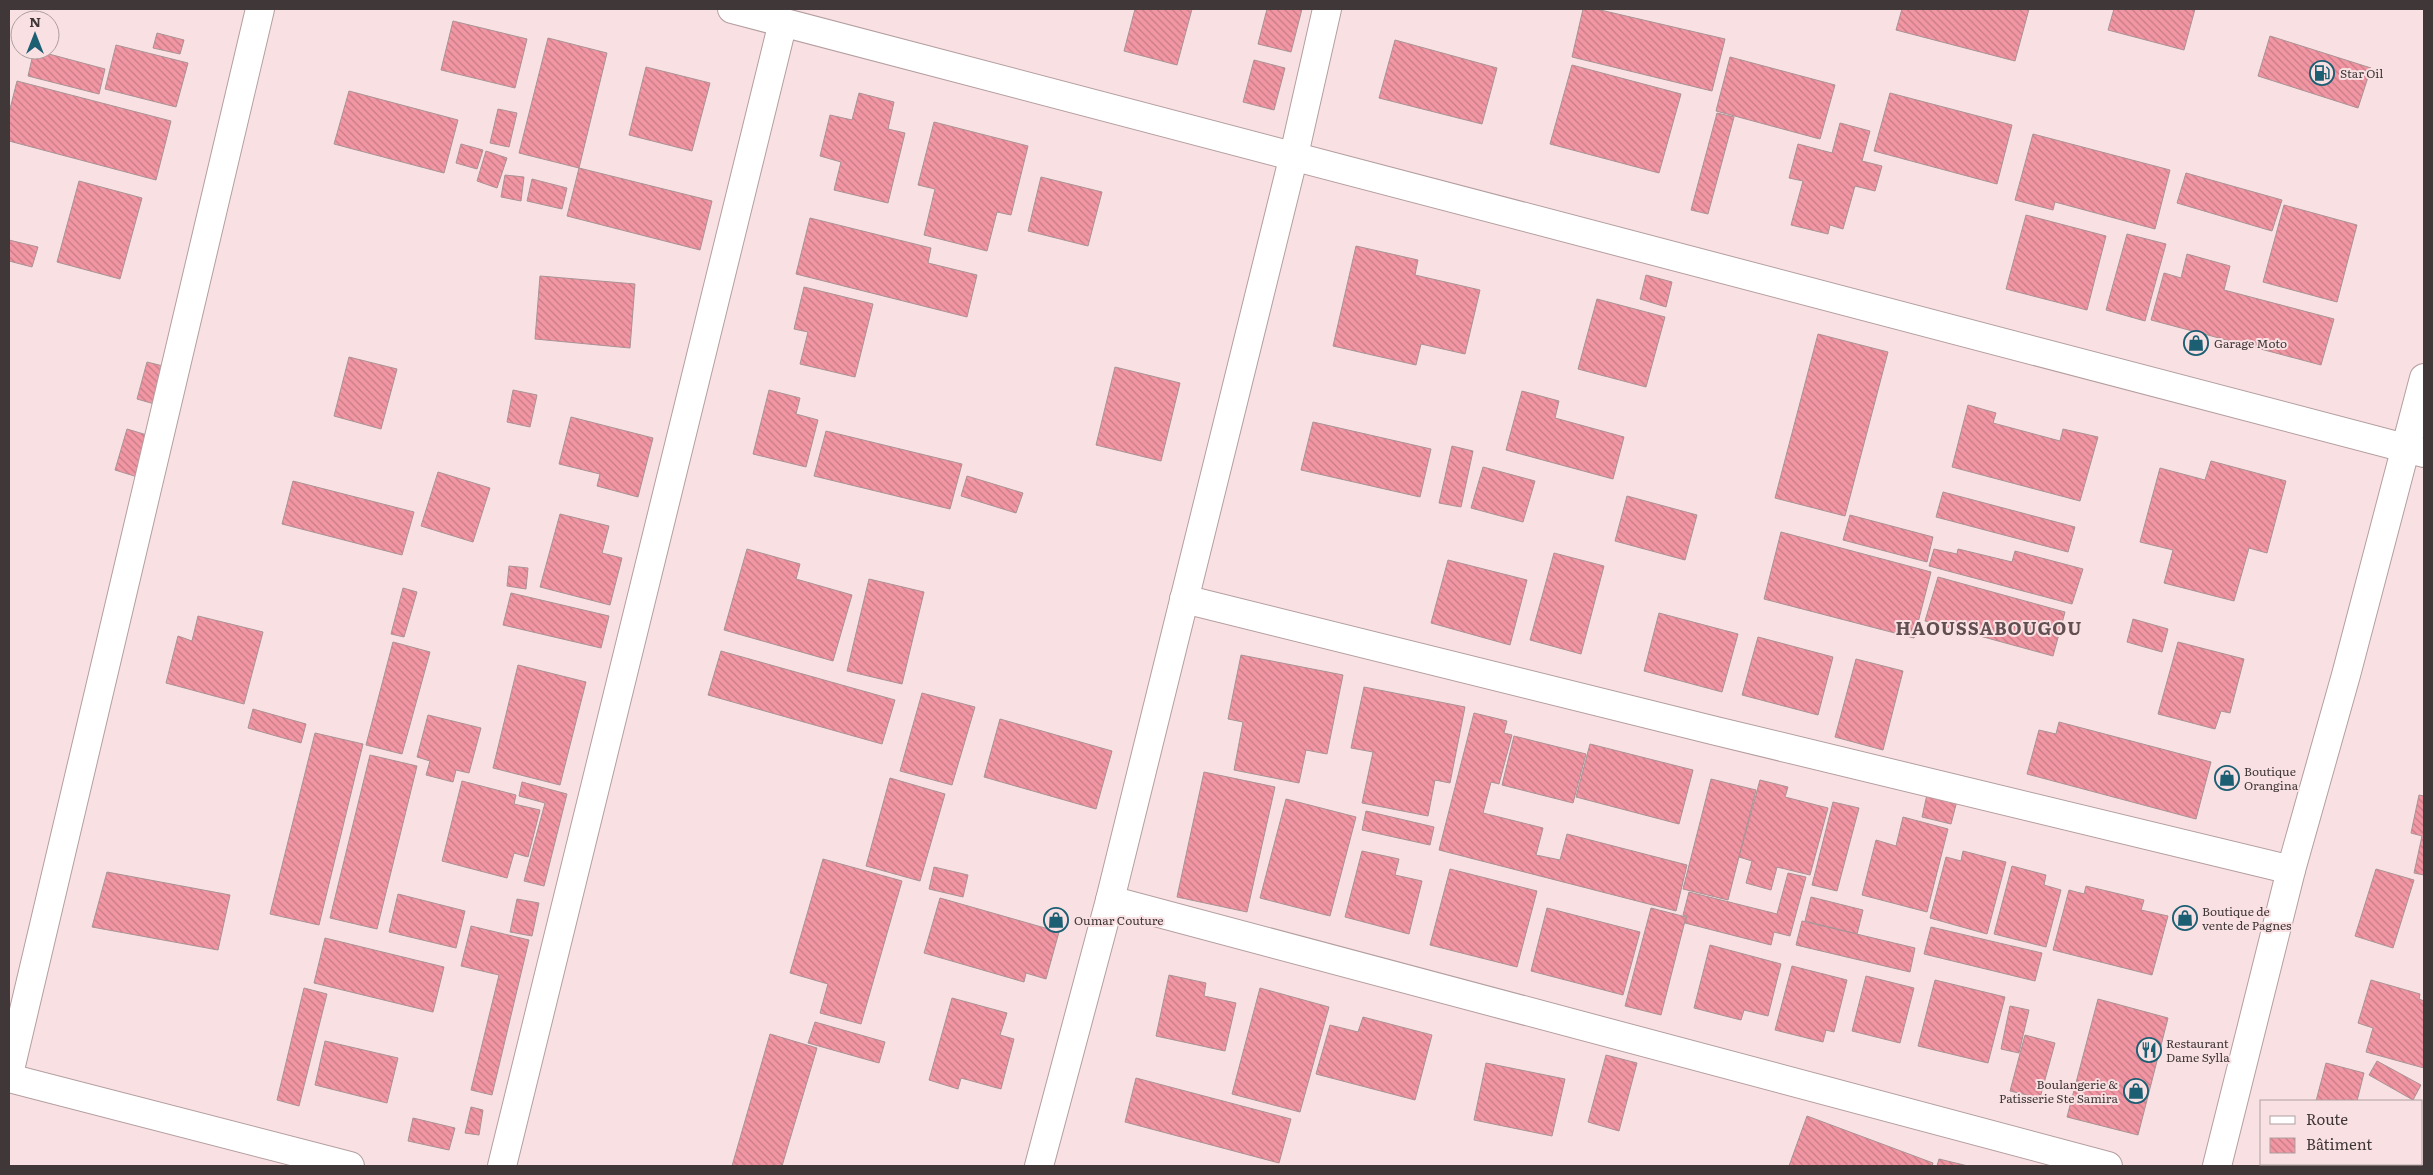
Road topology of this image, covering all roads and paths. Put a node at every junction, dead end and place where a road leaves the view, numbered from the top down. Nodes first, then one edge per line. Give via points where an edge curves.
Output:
1 (260, 9) edge
2 (732, 9) edge
3 (1327, 9) edge
4 (783, 22) junction
5 (1294, 155) junction
6 (2424, 378) edge
7 (2416, 450) edge
8 (1184, 599) junction
9 (2291, 870) junction
10 (1110, 900) junction
11 (9, 1076) edge
12 (350, 1166) edge
13 (502, 1166) edge
14 (1039, 1166) edge
15 (2108, 1166) edge
16 (2218, 1166) edge

1 - 11 street
2 - 4 street
3 - 5 street
4 - 5 street
4 - 13 street
5 - 7 street
5 - 8 street
6 - 7 street
7 - 9 street
8 - 9 street
8 - 10 street
9 - 16 street
10 - 14 street
10 - 15 street
11 - 12 street

